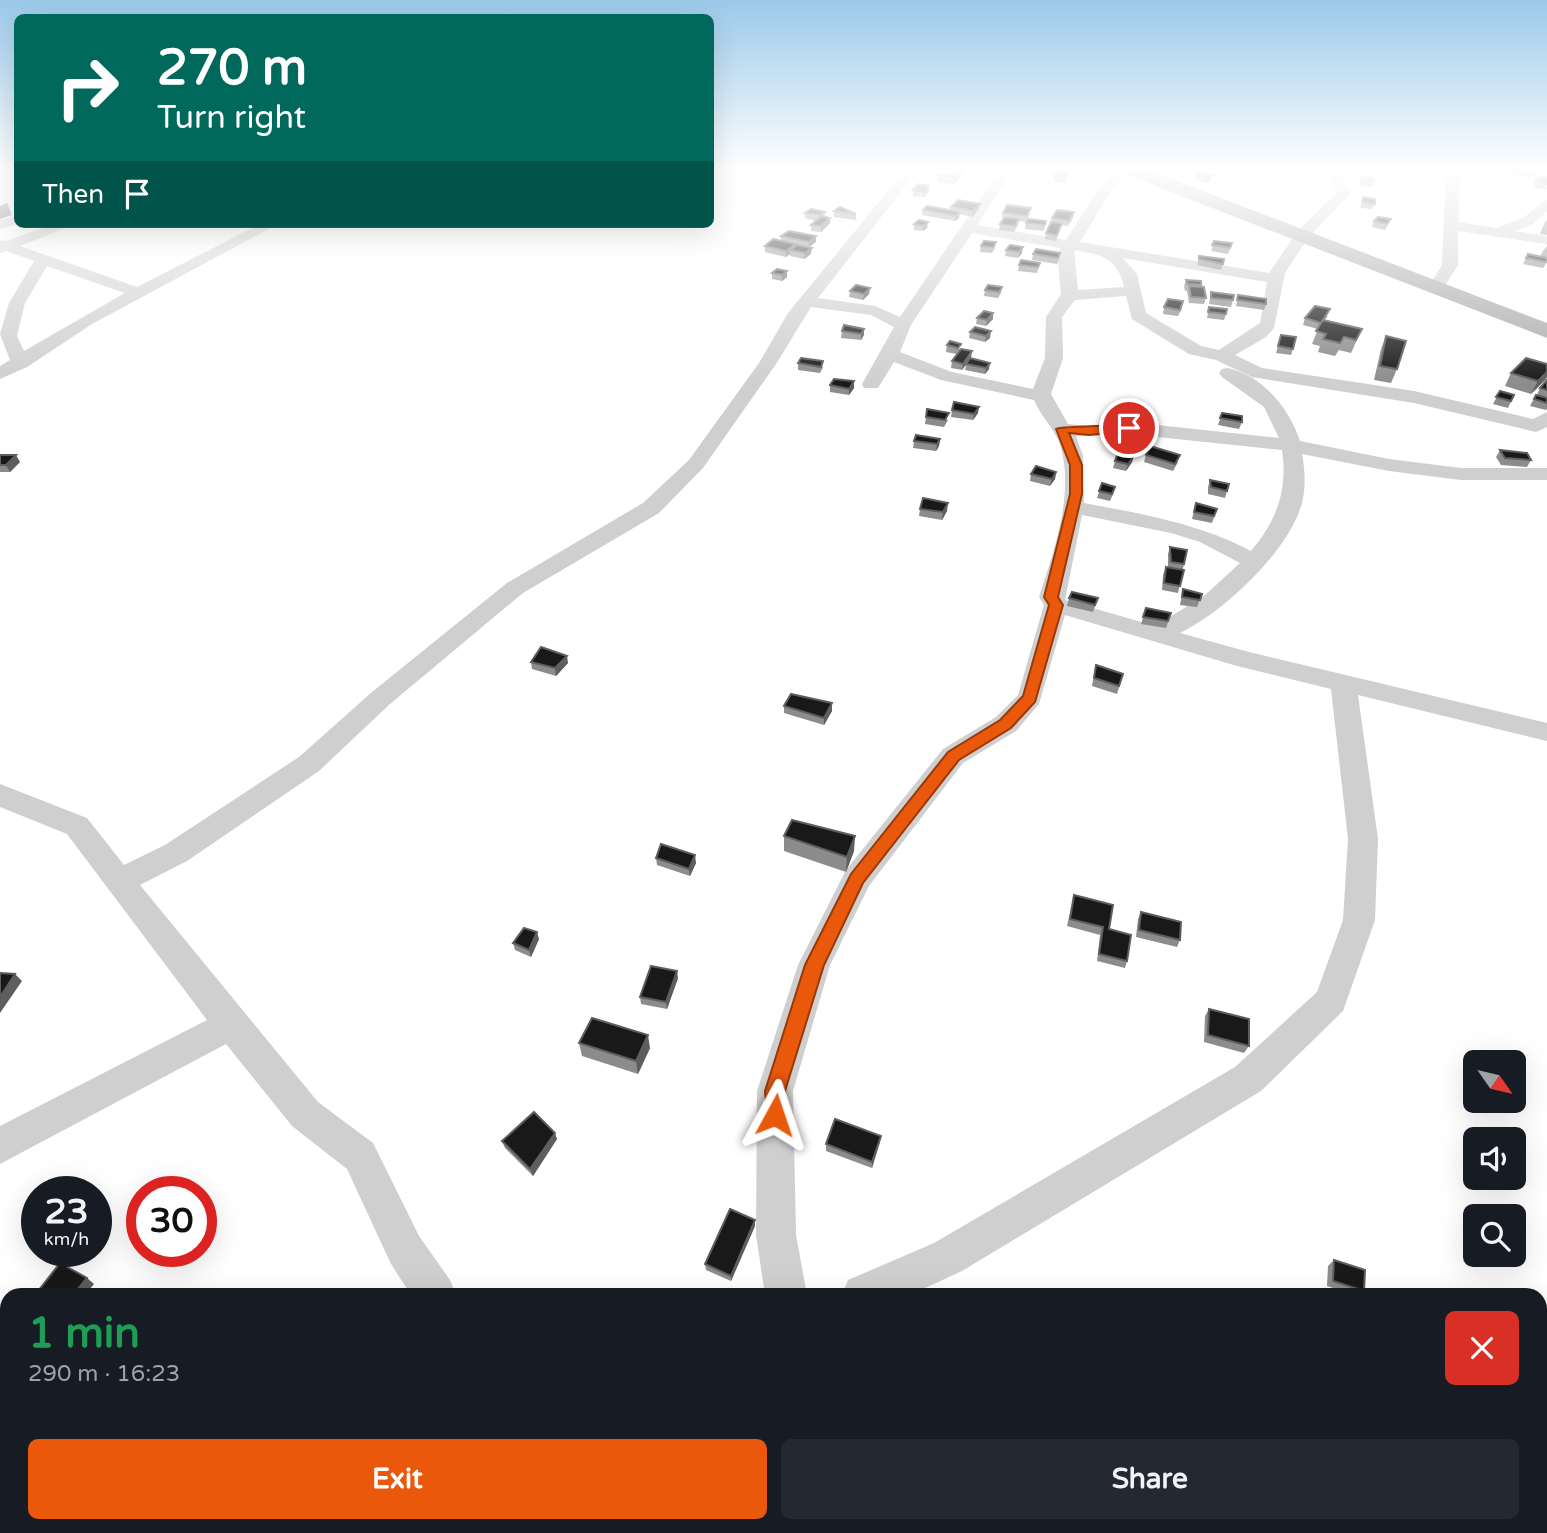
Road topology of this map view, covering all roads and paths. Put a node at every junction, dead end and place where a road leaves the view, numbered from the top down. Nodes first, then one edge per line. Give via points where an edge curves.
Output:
1 (237, 242) edge
2 (854, 242) edge
3 (959, 242) edge
4 (1045, 242) edge
5 (1073, 242) edge
6 (1298, 242) edge
7 (1318, 242) edge
8 (1452, 242) edge
9 (2, 246) edge
10 (1070, 246) junction
11 (1110, 253) junction
12 (42, 261) junction
13 (1275, 279) junction
14 (1435, 289) junction
15 (1133, 291) junction
16 (139, 293) junction
17 (1068, 296) junction
18 (806, 301) junction
19 (917, 304) junction
20 (875, 311) junction
21 (903, 325) junction
22 (1547, 331) edge
23 (1195, 350) junction
24 (890, 354) junction
25 (1222, 356) junction
26 (21, 363) junction
27 (0, 374) edge
28 (947, 376) junction
29 (1042, 396) junction
30 (1062, 429) junction
31 (1289, 445) junction
32 (1541, 448) edge
33 (1073, 507) junction
34 (1253, 561) junction
35 (1056, 605) junction
36 (1157, 635) junction
37 (1343, 682) junction
38 (1547, 732) edge
39 (0, 795) edge
40 (119, 881) junction
41 (232, 1024) junction
42 (0, 1146) edge
43 (430, 1288) edge
44 (785, 1288) edge
45 (879, 1288) edge

1 - 16 street
2 - 18 street
3 - 19 street
4 - 10 street
5 - 10 street
6 - 13 street
7 - 14 main road
8 - 14 street via 1450,265
9 - 12 street
10 - 11 street
10 - 17 street via 1065,253 1070,274
11 - 13 street
11 - 15 street via 1129,274
12 - 16 street
12 - 26 street via 18,303 8,336
13 - 25 street via 1268,324
14 - 22 main road
15 - 17 street
15 - 23 street via 1138,315
16 - 26 street via 86,320
17 - 29 street via 1054,314 1056,349
18 - 20 street
18 - 40 street via 696,464 651,508 515,588 309,764 176,853
19 - 20 street
19 - 21 street
20 - 21 street
21 - 24 street
23 - 25 street
23 - 31 street via 1268,399 1281,417
24 - 28 street
24 - 28 street via 871,384
25 - 32 street via 1258,373 1414,397
26 - 27 street
28 - 29 street
29 - 30 street
30 - 31 street via 1175,431
30 - 33 street via 1076,465
31 - 32 street via 1461,474
31 - 34 street via 1295,468 1287,515
33 - 34 street via 1175,527 1208,537
33 - 35 street via 1051,597
34 - 36 street via 1184,625
35 - 36 street
35 - 44 street via 1030,698 1006,724 953,756 857,879 814,965 775,1091 776,1235
36 - 37 street
37 - 38 street
37 - 45 street via 1363,839 1359,920 1331,1001 1248,1079 948,1257
39 - 40 street via 77,826
40 - 41 street
41 - 42 street
41 - 43 street via 305,1114 360,1156 405,1250

